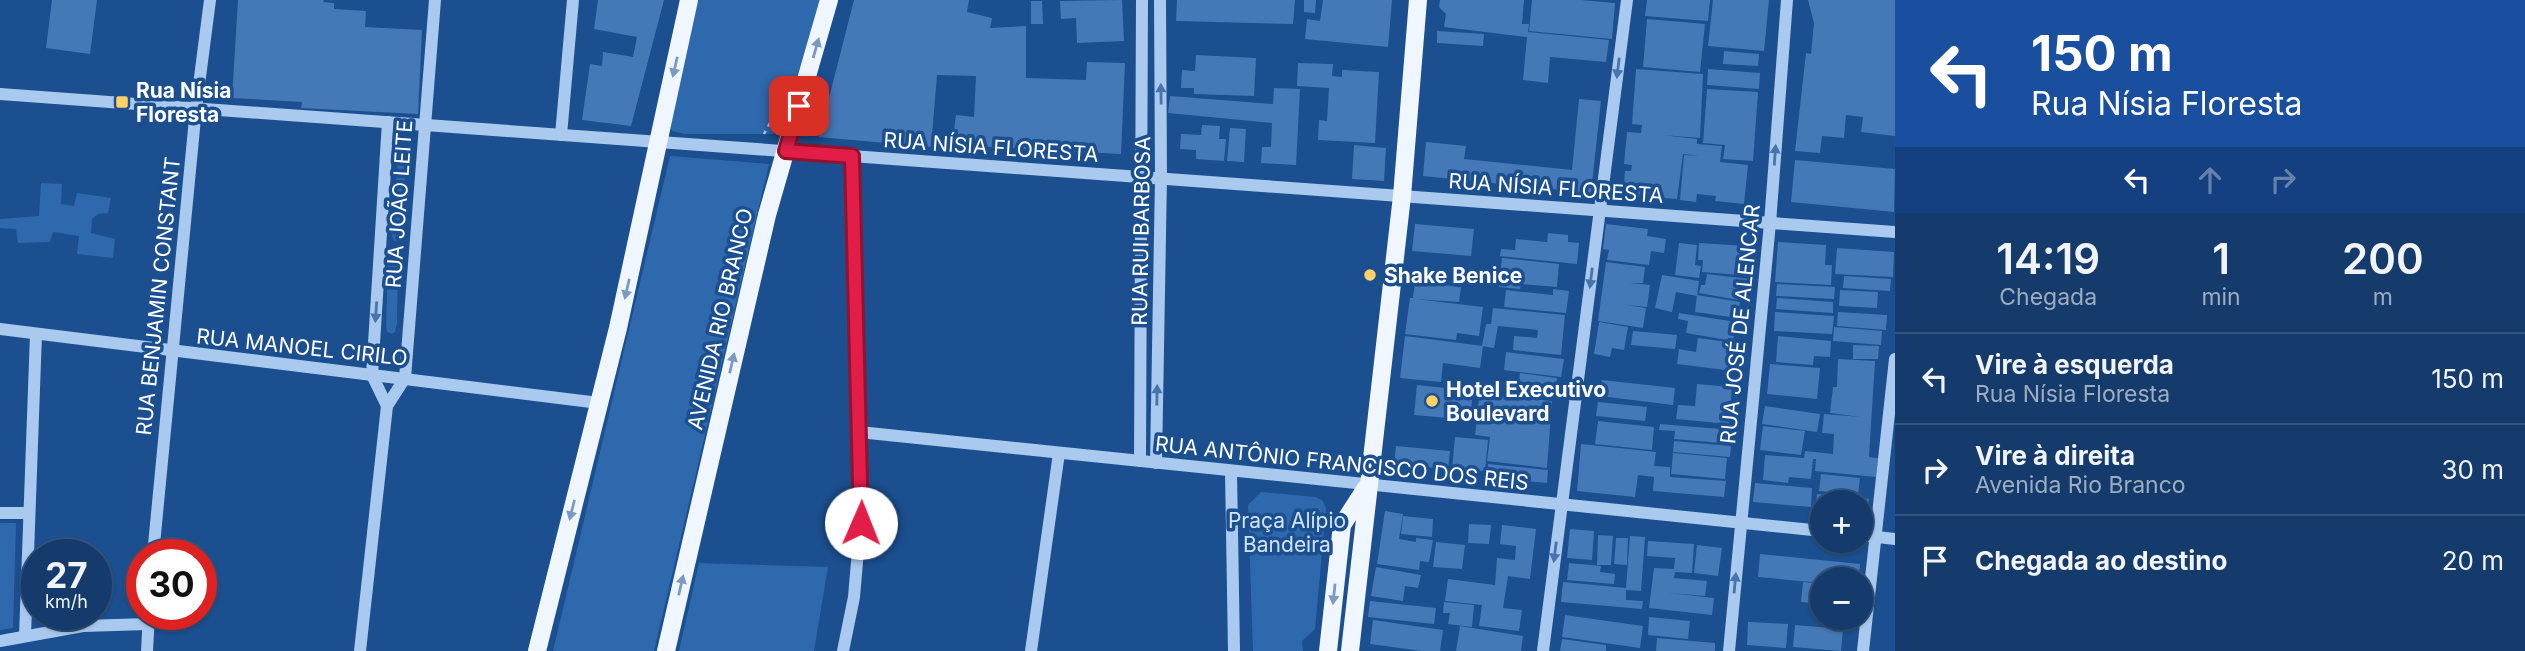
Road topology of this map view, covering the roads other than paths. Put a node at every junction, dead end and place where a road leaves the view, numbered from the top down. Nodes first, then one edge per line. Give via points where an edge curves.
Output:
1 (210, 0) edge
2 (435, 0) edge
3 (573, 0) edge
4 (690, 0) edge
5 (829, 0) edge
6 (1142, 0) edge
7 (1160, 0) edge
8 (1418, 0) edge
9 (1627, 0) edge
10 (1787, 0) edge
11 (1142, 60) junction
12 (1160, 61) junction
13 (0, 93) edge
14 (196, 108) junction
15 (388, 122) junction
16 (425, 125) junction
17 (561, 135) junction
18 (658, 142) junction
19 (786, 151) junction
20 (852, 156) junction
21 (1142, 177) junction
22 (1161, 178) junction
23 (1402, 196) junction
24 (1600, 211) junction
25 (1770, 223) junction
26 (1895, 232) edge
27 (0, 329) edge
28 (36, 334) junction
29 (1141, 335) junction
30 (1159, 335) junction
31 (172, 352) junction
32 (1895, 359) edge
33 (372, 376) junction
34 (405, 378) junction
35 (599, 403) junction
36 (387, 406) junction
37 (859, 432) junction
38 (1059, 453) junction
39 (1140, 461) junction
40 (1156, 463) junction
41 (1231, 471) junction
42 (1367, 485) junction
43 (1562, 505) junction
44 (0, 513) edge
45 (29, 513) junction
46 (1740, 523) junction
47 (1810, 530) edge
48 (1873, 537) edge
49 (1876, 537) junction
50 (154, 539) edge
51 (1895, 539) edge
52 (126, 621) edge
53 (148, 630) edge
54 (25, 636) junction
55 (0, 641) edge
56 (147, 651) edge
57 (359, 651) edge
58 (537, 651) edge
59 (666, 651) edge
60 (843, 651) edge
61 (1031, 651) edge
62 (1234, 651) edge
63 (1328, 651) edge
64 (1350, 651) edge
65 (1543, 651) edge
66 (1729, 651) edge
67 (1863, 651) edge

1 - 14 street, RUA BENJAMIN CONSTANT
2 - 16 street, RUA JOÃO LEITE
3 - 17 street
4 -> 18 main road
19 -> 5 main road, AVENIDA RIO BRANCO
6 - 11 street, RUA RUI BARBOSA
7 - 12 street, RUA RUI BARBOSA
8 - 23 main road
9 -> 24 street
25 -> 10 street, RUA JOSÉ DE ALENCAR
11 - 12 street
11 - 21 street, RUA RUI BARBOSA
22 -> 12 street, RUA RUI BARBOSA
13 - 14 street, RUA NÍSIA FLORESTA
14 - 15 street, RUA NÍSIA FLORESTA
14 - 31 street, RUA BENJAMIN CONSTANT
15 - 16 street, RUA NÍSIA FLORESTA
15 -> 33 street, RUA JOÃO LEITE
16 - 17 street, RUA NÍSIA FLORESTA
16 - 34 street, RUA JOÃO LEITE
17 - 18 street, RUA NÍSIA FLORESTA
18 - 19 street, RUA NÍSIA FLORESTA
18 -> 35 main road
19 - 20 street, RUA NÍSIA FLORESTA
59 -> 19 main road, AVENIDA RIO BRANCO via 752,275
20 - 21 street, RUA NÍSIA FLORESTA
20 - 37 street
21 - 22 street, RUA NÍSIA FLORESTA
21 - 29 street, RUA RUI BARBOSA
22 - 23 street, RUA NÍSIA FLORESTA
22 - 30 street, RUA RUI BARBOSA
23 - 24 street, RUA NÍSIA FLORESTA
23 - 42 main road
24 - 25 street, RUA NÍSIA FLORESTA
24 -> 43 street
25 - 26 street, RUA NÍSIA FLORESTA
25 - 46 street, RUA JOSÉ DE ALENCAR
27 - 28 street, RUA MANOEL CIRILO
28 - 31 street, RUA MANOEL CIRILO
28 - 45 street
29 - 30 street
29 - 39 street, RUA RUI BARBOSA
40 -> 30 street, RUA RUI BARBOSA
31 - 33 street, RUA MANOEL CIRILO
31 - 50 street, RUA BENJAMIN CONSTANT
32 - 49 street
33 - 34 street, RUA MANOEL CIRILO
33 - 36 street
34 - 35 street, RUA MANOEL CIRILO
34 - 36 street, RUA JOÃO LEITE
35 -> 58 main road
36 - 57 street, RUA JOÃO LEITE
37 - 38 street, RUA ANTÔNIO FRANCISCO DOS REIS
37 - 60 street via 862,504 854,597
38 - 39 street, RUA ANTÔNIO FRANCISCO DOS REIS
38 - 61 street
39 - 40 street, RUA ANTÔNIO FRANCISCO DOS REIS
40 - 41 street, RUA ANTÔNIO FRANCISCO DOS REIS
41 - 42 street, RUA ANTÔNIO FRANCISCO DOS REIS
41 - 62 street
42 - 43 street, RUA ANTÔNIO FRANCISCO DOS REIS
42 -> 63 main road via 1342,525
42 - 64 main road
43 - 46 street, RUA ANTÔNIO FRANCISCO DOS REIS
43 -> 65 street
44 - 45 street
45 - 54 street
46 - 47 street, RUA ANTÔNIO FRANCISCO DOS REIS
66 -> 46 street, RUA JOSÉ DE ALENCAR
48 - 49 street
49 - 51 street
49 - 67 street
52 - 54 street
53 - 56 street
54 - 55 street

